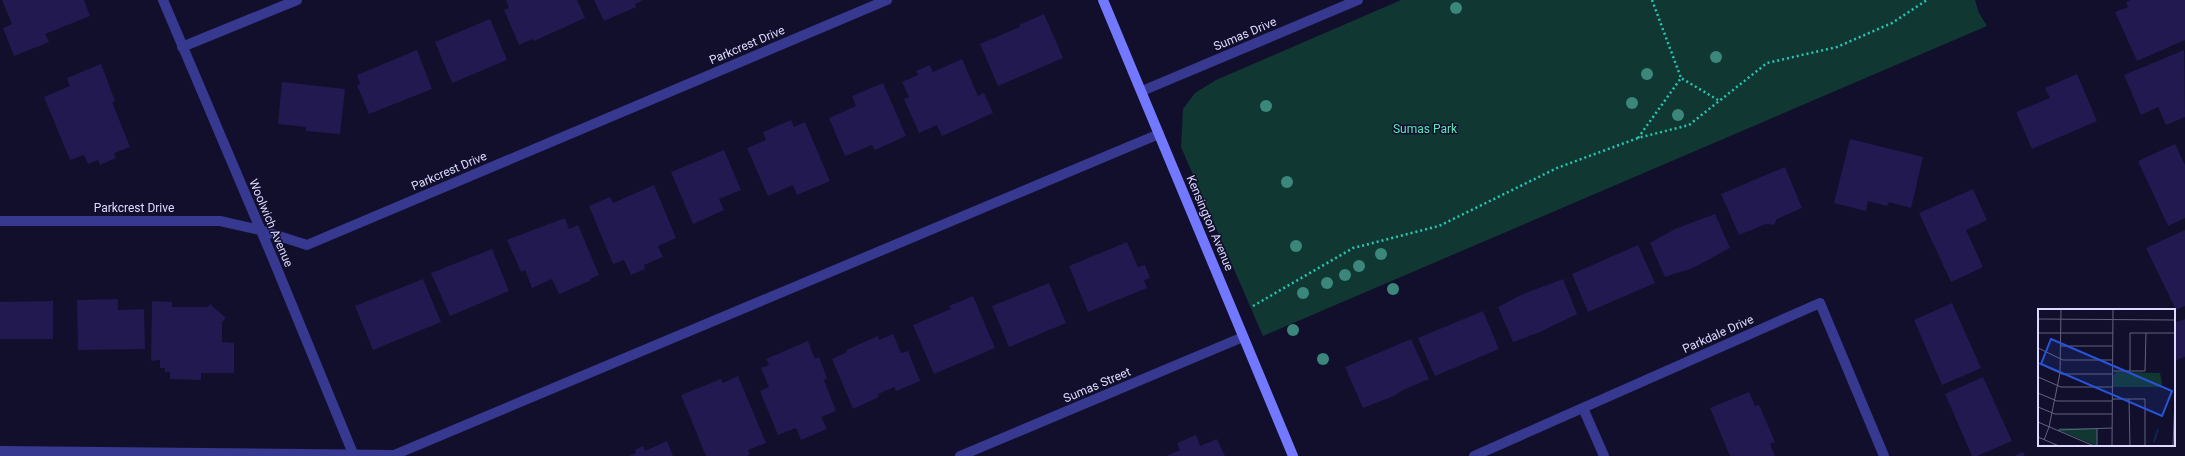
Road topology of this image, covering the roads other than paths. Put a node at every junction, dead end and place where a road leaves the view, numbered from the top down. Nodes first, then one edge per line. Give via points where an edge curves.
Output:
1 (163, 0) edge
2 (297, 0) edge
3 (887, 0) edge
4 (1103, 0) edge
5 (1358, 0) edge
6 (182, 47) junction
7 (1142, 91) junction
8 (1159, 134) junction
9 (0, 221) edge
10 (260, 230) junction
11 (1244, 337) junction
12 (1583, 408) junction
13 (0, 451) edge
14 (354, 455) edge
15 (960, 456) edge
16 (1293, 456) edge
17 (1474, 456) edge
18 (1604, 456) edge
19 (1884, 456) edge

1 - 6 street, Woolwich Avenue
2 - 6 street
3 - 10 street, Parkcrest Drive via 307,245
4 - 7 street, Kensington Avenue
5 - 7 street, Sumas Drive
6 - 10 street, Woolwich Avenue
7 - 8 street, Kensington Avenue
8 - 11 street, Kensington Avenue
8 - 14 street via 394,454
9 - 10 street, Parkcrest Drive via 220,221
10 - 14 street, Woolwich Avenue
11 - 15 street, Sumas Street
11 - 16 street, Kensington Avenue
12 - 17 street, Parkdale Drive
12 - 18 street
12 - 19 street, Parkdale Drive via 1820,303
13 - 14 street

